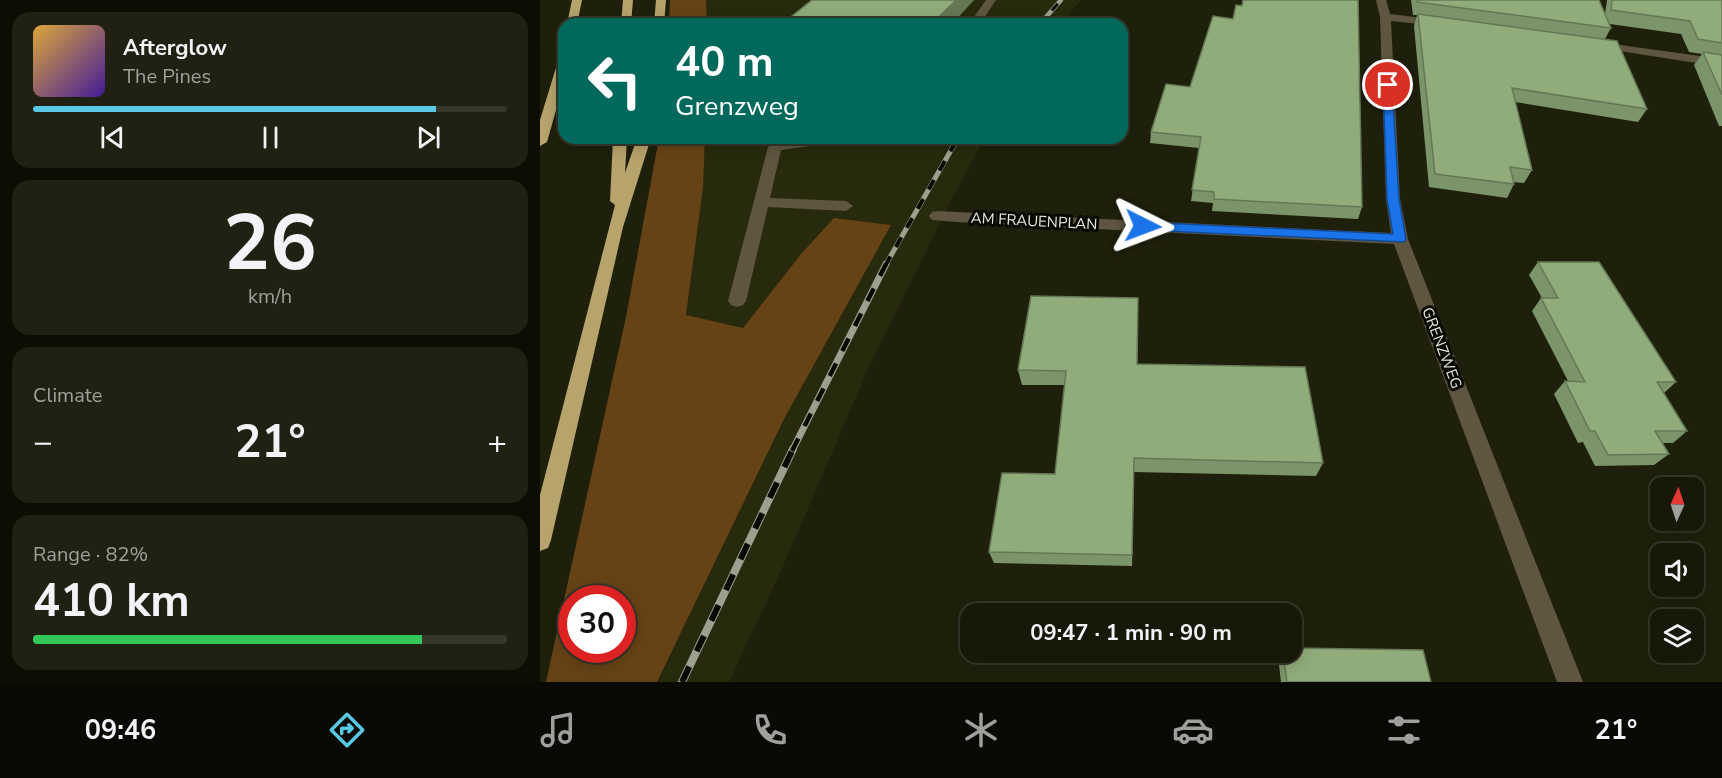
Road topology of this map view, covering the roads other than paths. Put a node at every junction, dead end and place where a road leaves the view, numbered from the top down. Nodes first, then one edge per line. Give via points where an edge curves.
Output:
1 (578, 0) edge
2 (628, 0) edge
3 (661, 0) edge
4 (991, 0) edge
5 (1383, 8) edge
6 (574, 18) edge
7 (626, 18) edge
8 (660, 18) edge
9 (979, 18) edge
10 (1448, 24) edge
11 (1586, 44) edge
12 (1722, 63) edge
13 (558, 81) edge
14 (540, 142) edge
15 (620, 144) edge
16 (642, 144) edge
17 (796, 144) edge
18 (761, 202) junction
19 (846, 206) dead end
20 (937, 216) dead end
21 (615, 227) junction
22 (1400, 239) junction
23 (737, 301) dead end
24 (540, 540) edge
25 (1570, 682) edge

1 - 6 highway
2 - 7 highway
3 - 8 highway
4 - 9 street
5 - 10 street
5 - 22 street, GRENZWEG via 1393,199
11 - 12 street
13 - 14 highway
15 - 21 highway
16 - 21 highway
17 - 18 street via 775,147
18 - 19 street
18 - 23 street
20 - 22 street, AM FRAUENPLAN
21 - 24 highway
22 - 25 street, GRENZWEG

